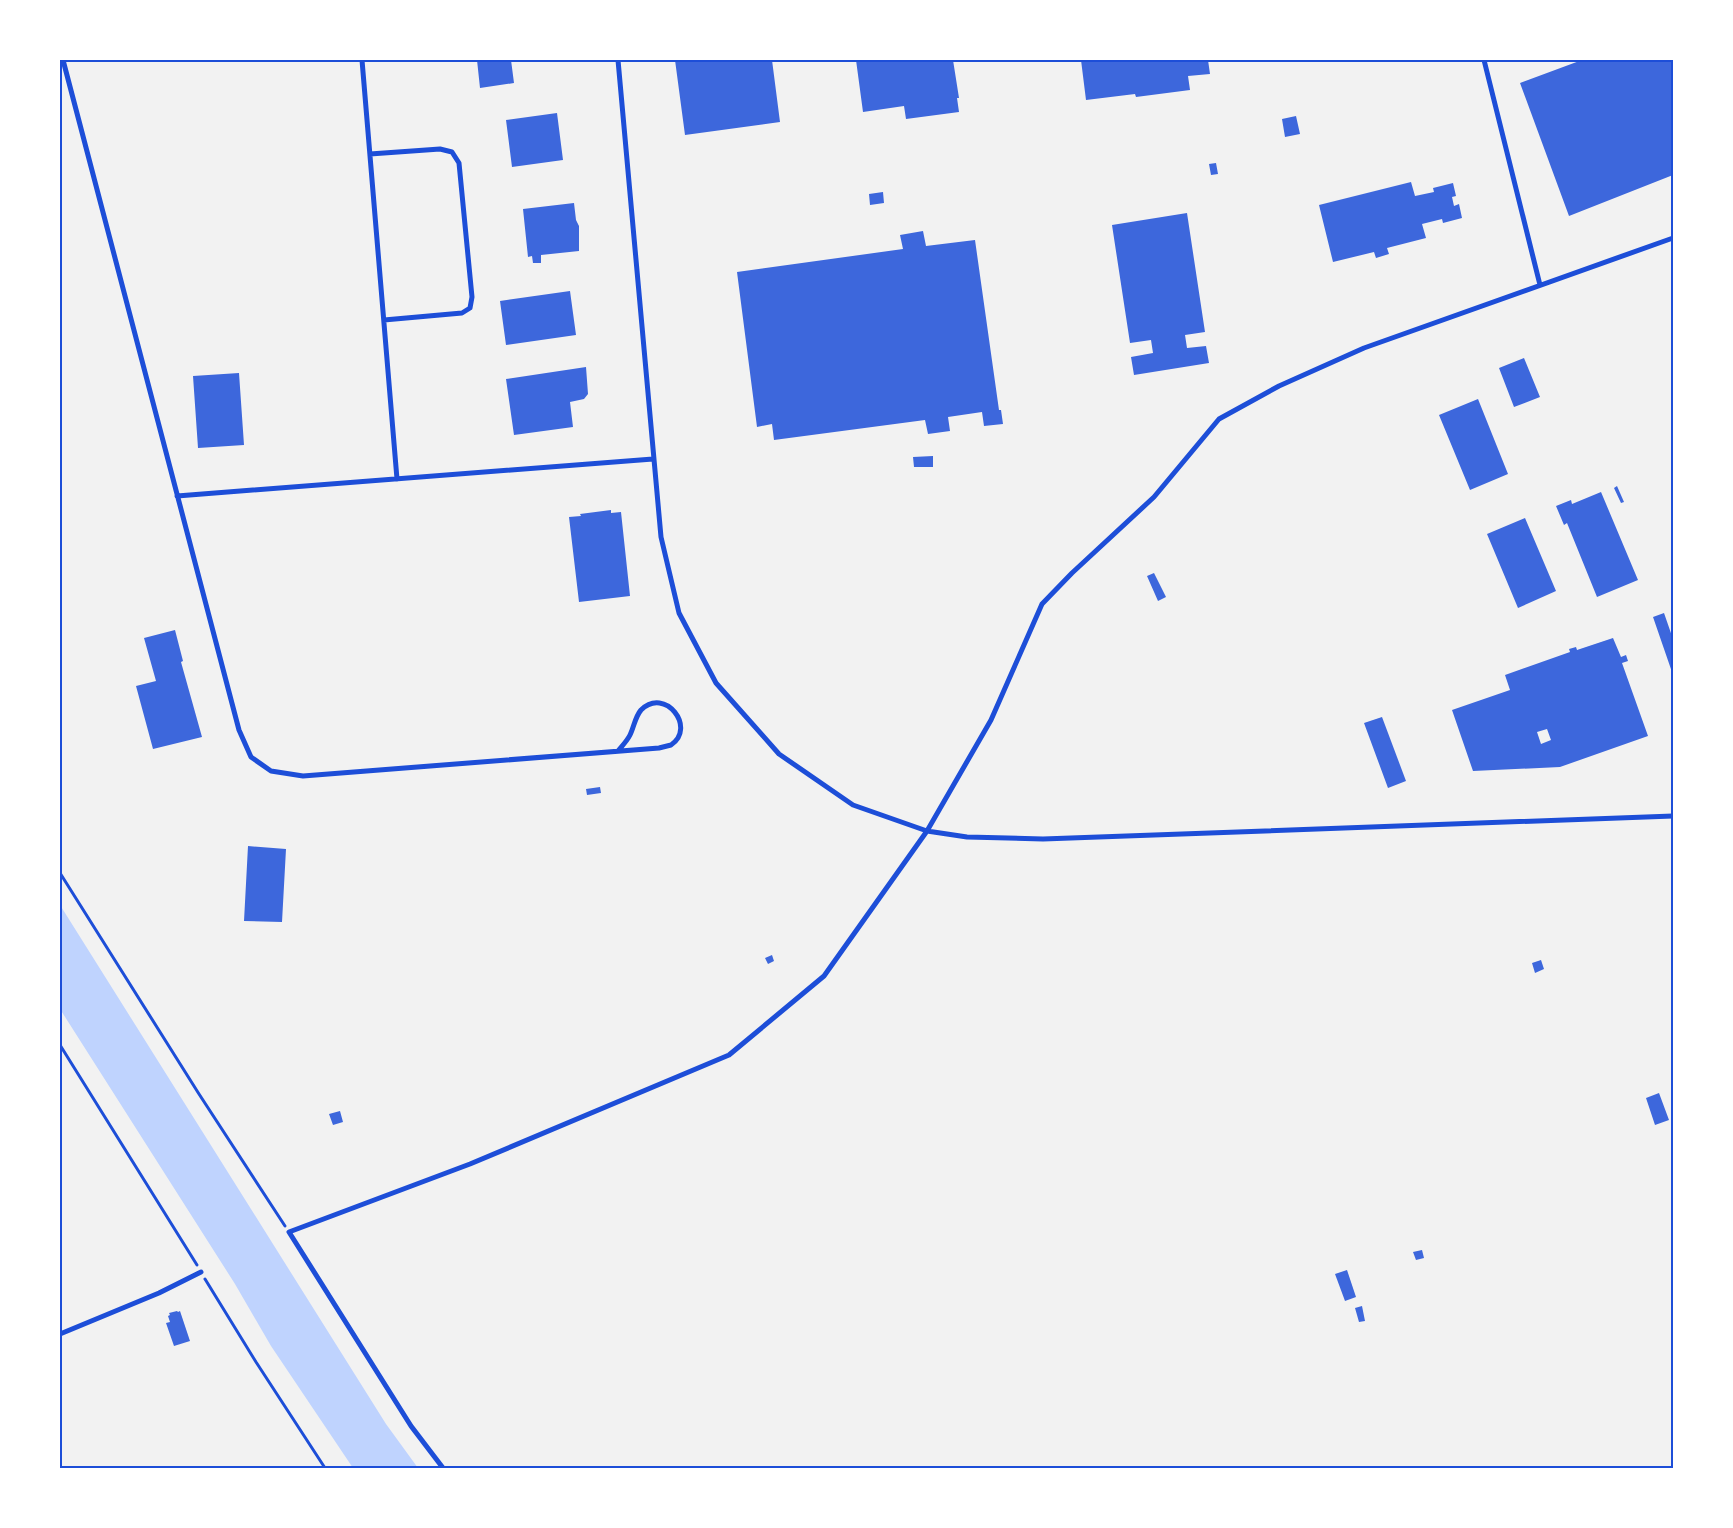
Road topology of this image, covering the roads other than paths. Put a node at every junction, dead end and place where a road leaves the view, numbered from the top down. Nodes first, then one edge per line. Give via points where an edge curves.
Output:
1 (63, 60) edge
2 (362, 60) edge
3 (618, 60) edge
4 (1484, 60) edge
5 (370, 154) junction
6 (1673, 238) edge
7 (1540, 285) junction
8 (384, 320) junction
9 (653, 459) junction
10 (397, 479) junction
11 (177, 496) junction
12 (618, 751) junction
13 (1673, 816) edge
14 (927, 831) junction
15 (201, 1272) road end
16 (60, 1334) edge
17 (443, 1468) edge

1 - 11 street
2 - 5 street
3 - 9 street
4 - 7 street
5 - 8 street
5 - 8 street via 440,149 452,152 459,163 472,297 470,308 462,313
6 - 7 street
7 - 14 street via 1364,348 1279,386 1219,419 1154,496 1042,604 991,720
8 - 10 street
9 - 10 street
9 - 14 street via 661,537 679,613 716,683 779,754 853,805
10 - 11 street
11 - 12 street via 239,730 251,757 271,771 303,776
12 - 12 street via 630,736 637,716 648,705 662,704 675,711 680,732 671,744
13 - 14 street via 1043,839 967,837
14 - 17 street via 824,976 729,1055 470,1164 289,1232 410,1426
15 - 16 street

